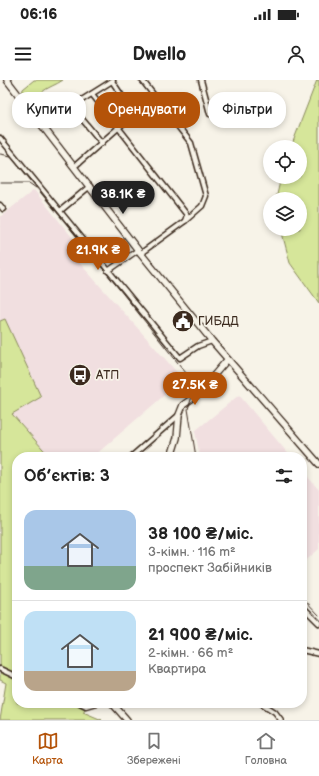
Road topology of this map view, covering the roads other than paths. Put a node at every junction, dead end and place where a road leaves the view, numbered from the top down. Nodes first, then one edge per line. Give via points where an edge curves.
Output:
1 (7, 80) edge
2 (143, 80) edge
3 (201, 80) edge
4 (113, 81) edge
5 (16, 92) edge
6 (92, 94) junction
7 (86, 98) edge
8 (208, 106) edge
9 (86, 124) edge
10 (44, 128) edge
11 (119, 129) junction
12 (0, 138) edge
13 (102, 143) junction
14 (75, 166) junction
15 (90, 186) junction
16 (0, 205) edge
17 (3, 209) dead end
18 (60, 211) junction
19 (185, 221) junction
20 (139, 251) junction
21 (108, 271) junction
22 (212, 341) junction
23 (228, 360) junction
24 (179, 415) junction
25 (137, 452) edge
26 (174, 452) edge
27 (319, 464) edge
28 (307, 611) edge
29 (319, 623) edge
30 (307, 651) edge
31 (319, 654) edge
32 (0, 669) edge
33 (12, 674) edge
34 (116, 708) edge
35 (269, 708) edge
36 (126, 720) edge
37 (281, 720) edge

1 - 5 main road
2 - 19 street via 192,143 206,196 202,206
3 - 8 street
4 - 6 street
4 - 11 street via 134,114
6 - 7 street
6 - 11 street
9 - 13 street
10 - 14 main road
11 - 13 street
11 - 19 street via 187,215
12 - 18 street
13 - 14 street
14 - 15 main road
15 - 18 street
15 - 20 main road
16 - 17 street
18 - 21 street
19 - 20 street
20 - 21 street
20 - 22 main road
21 - 22 street via 180,358 198,346
22 - 23 main road
23 - 24 main road via 197,395 185,402
23 - 27 main road
24 - 25 street
24 - 26 main road via 178,438
28 - 29 street
30 - 31 street
32 - 33 street
34 - 36 main road
35 - 37 street

